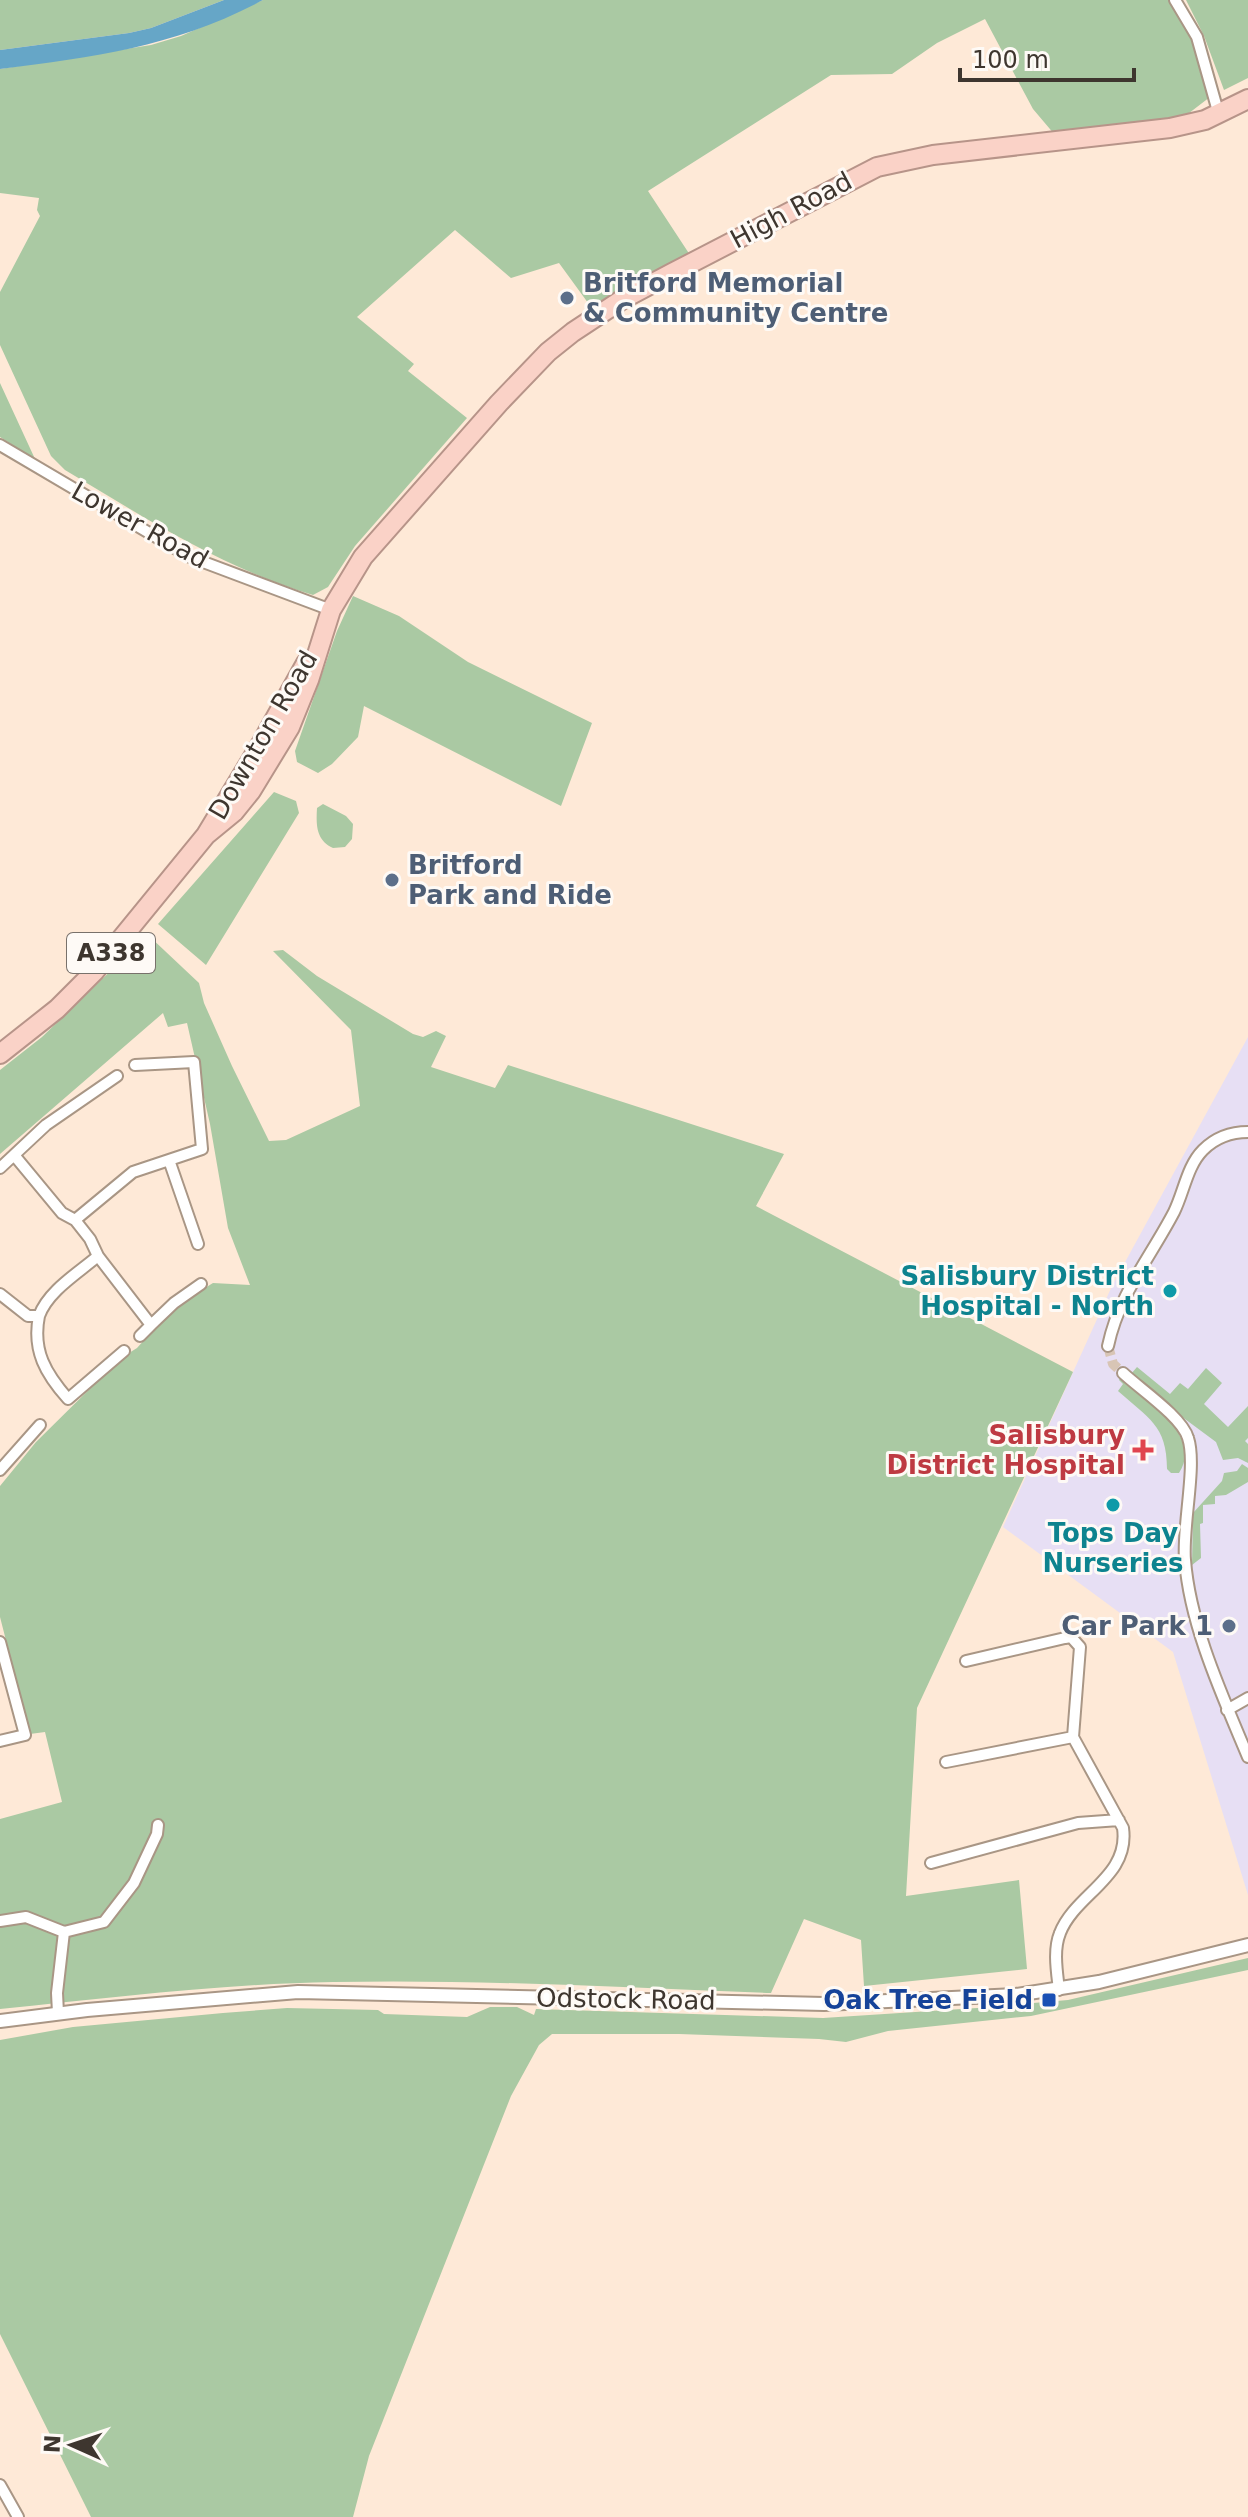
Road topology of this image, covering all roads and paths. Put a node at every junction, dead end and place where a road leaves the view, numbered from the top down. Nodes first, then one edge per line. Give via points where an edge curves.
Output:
1 (1175, 0) edge
2 (1248, 99) edge
3 (1219, 115) junction
4 (0, 445) edge
5 (331, 610) junction
6 (0, 1054) edge
7 (135, 1065) dead end
8 (117, 1076) dead end
9 (1248, 1132) edge
10 (14, 1155) junction
11 (169, 1160) junction
12 (0, 1168) edge
13 (75, 1220) junction
14 (198, 1244) dead end
15 (98, 1256) junction
16 (201, 1284) dead end
17 (2, 1301) edge
18 (39, 1316) junction
19 (151, 1325) junction
20 (140, 1336) dead end
21 (1108, 1346) dead end
22 (124, 1351) dead end
23 (1123, 1373) tunnel mouth
24 (40, 1425) dead end
25 (0, 1470) edge
26 (0, 1642) edge
27 (966, 1661) dead end
28 (1248, 1698) edge
29 (1227, 1710) junction
30 (1073, 1737) junction
31 (0, 1741) edge
32 (1248, 1757) edge
33 (946, 1762) dead end
34 (1119, 1820) junction
35 (154, 1830) dead end
36 (931, 1863) dead end
37 (0, 1921) edge
38 (64, 1932) junction
39 (1248, 1945) edge
40 (1059, 1990) junction
41 (58, 2013) junction
42 (0, 2021) edge
43 (0, 2485) edge
44 (18, 2517) edge

1 - 3 street via 1197,37
2 - 3 highway, High Road / A338
3 - 5 highway, High Road / A338 via 1153,131 933,155 877,167 623,299 548,352 499,403 376,540
4 - 5 street, Lower Road via 190,557
5 - 6 highway, Downton Road / A338 via 206,835 94,972
7 - 11 street via 194,1062 202,1149
8 - 10 street via 46,1125
9 - 21 street via 1223,1136 1198,1156 1174,1211 1129,1289
10 - 12 street
10 - 13 street via 62,1213
11 - 13 street via 133,1172
11 - 14 street
13 - 15 street
15 - 18 street via 51,1297
15 - 19 street
16 - 19 street
17 - 18 street via 28,1316
18 - 22 street via 41,1360 66,1399
19 - 20 street
23 - 29 street via 1189,1439 1185,1561
24 - 25 street
26 - 31 street via 25,1735
27 - 30 street via 1071,1637 1081,1652
28 - 29 street
29 - 32 street
30 - 33 street
30 - 34 street
34 - 36 street via 1078,1823
34 - 40 street via 1124,1836 1118,1859 1058,1936
35 - 38 street via 134,1883 104,1922
37 - 38 street via 26,1917
38 - 41 street
39 - 40 street, Odstock Road
40 - 41 street, Odstock Road via 824,2004 298,1992
41 - 42 street, Odstock Road
43 - 44 street

